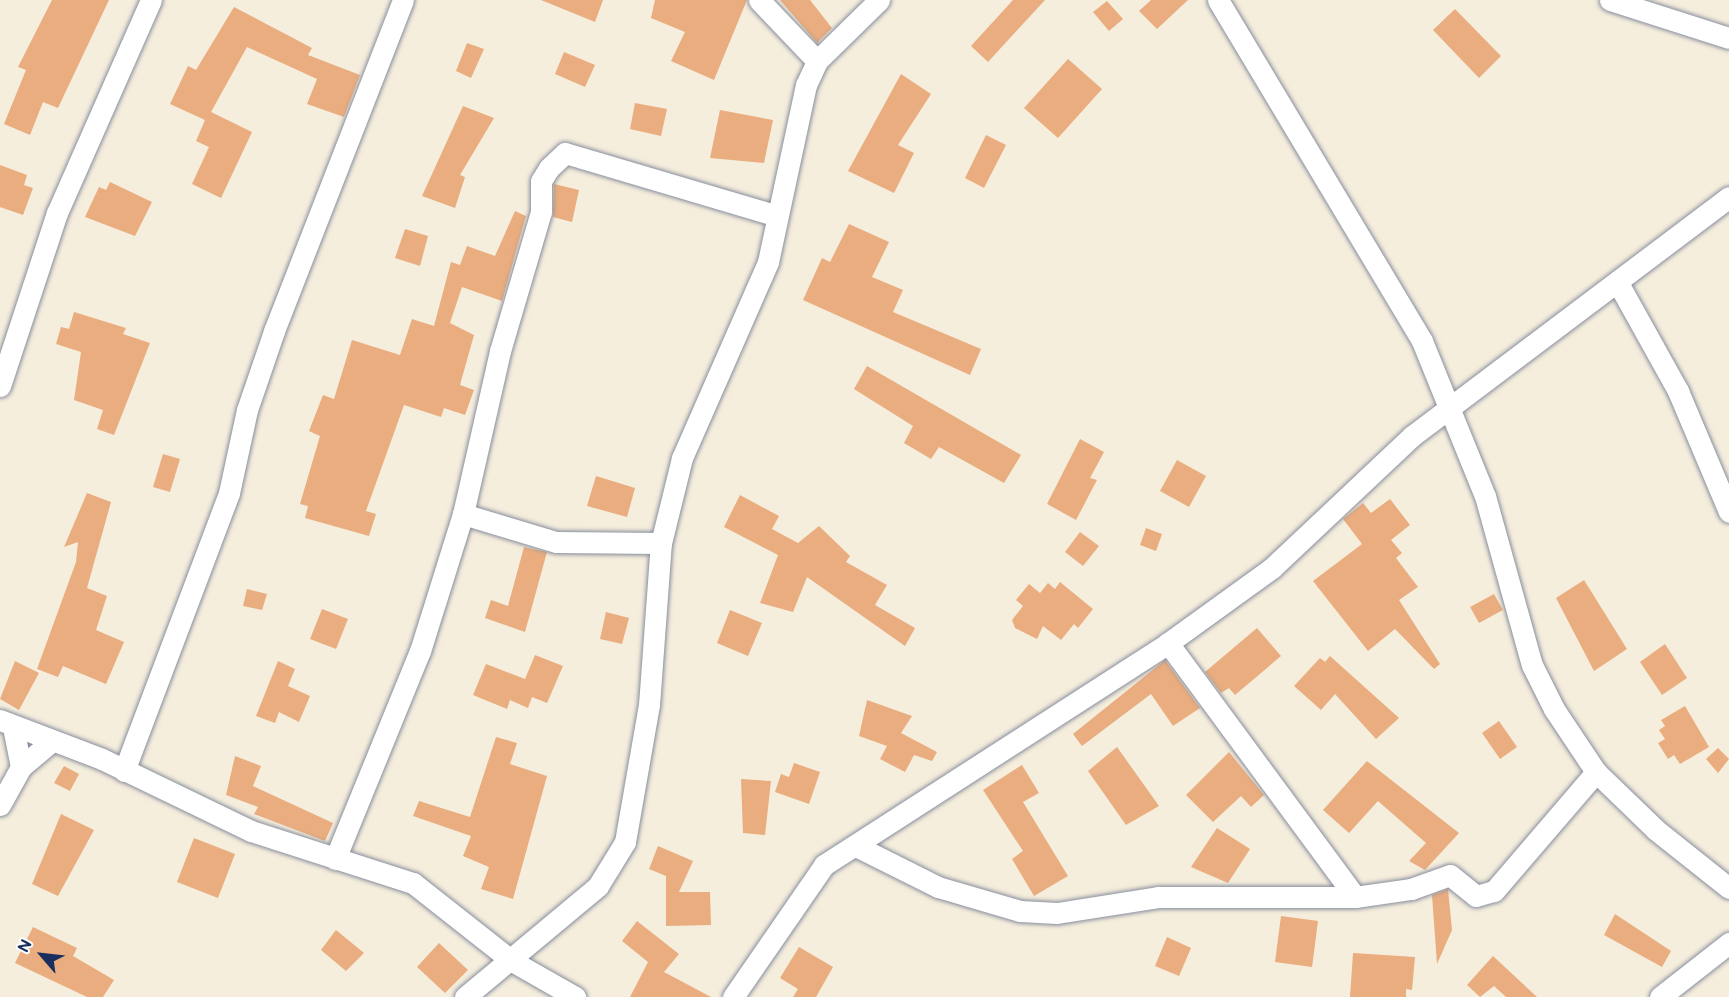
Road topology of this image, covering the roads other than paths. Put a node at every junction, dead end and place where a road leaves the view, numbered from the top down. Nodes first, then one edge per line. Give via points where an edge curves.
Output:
1 (152, 0) edge
2 (403, 0) edge
3 (759, 0) edge
4 (879, 0) edge
5 (1218, 0) edge
6 (1610, 0) edge
7 (1729, 38) edge
8 (817, 61) junction
9 (1729, 197) edge
10 (774, 215) junction
11 (1618, 283) junction
12 (0, 386) edge
13 (1453, 407) junction
14 (1729, 512) edge
15 (463, 514) junction
16 (661, 543) junction
17 (1168, 643) junction
18 (6, 724) edge
19 (52, 741) junction
20 (21, 767) junction
21 (124, 771) junction
22 (1596, 772) junction
23 (0, 805) edge
24 (856, 846) junction
25 (335, 859) junction
26 (1729, 888) edge
27 (1355, 897) junction
28 (1729, 943) edge
29 (512, 961) junction
30 (465, 997) edge
31 (575, 997) edge
32 (733, 997) edge
33 (1660, 997) edge

1 - 12 street via 57,213
2 - 21 street via 274,331 247,410 229,493
3 - 8 street
4 - 8 street
5 - 13 street via 1422,341
6 - 7 street
8 - 10 street via 796,115
9 - 11 street
10 - 15 street via 565,153 541,181 541,212 501,351
10 - 16 street via 768,262 696,416
11 - 13 street
11 - 14 street via 1678,391
13 - 17 street via 1412,436 1272,568
13 - 22 street via 1485,496 1532,665
15 - 16 street via 556,542
15 - 25 street via 420,651
16 - 29 street via 649,705 625,842 598,886
17 - 24 street
17 - 27 street
18 - 19 street
18 - 20 street
19 - 20 street
19 - 21 street
20 - 23 street
21 - 25 street via 251,831
22 - 26 street via 1656,830
22 - 27 street via 1494,891 1476,896 1450,875 1411,889
24 - 27 street via 938,886 1020,911 1057,912 1158,897
24 - 32 street via 824,865
25 - 29 street via 414,883
28 - 33 street
29 - 30 street
29 - 31 street

